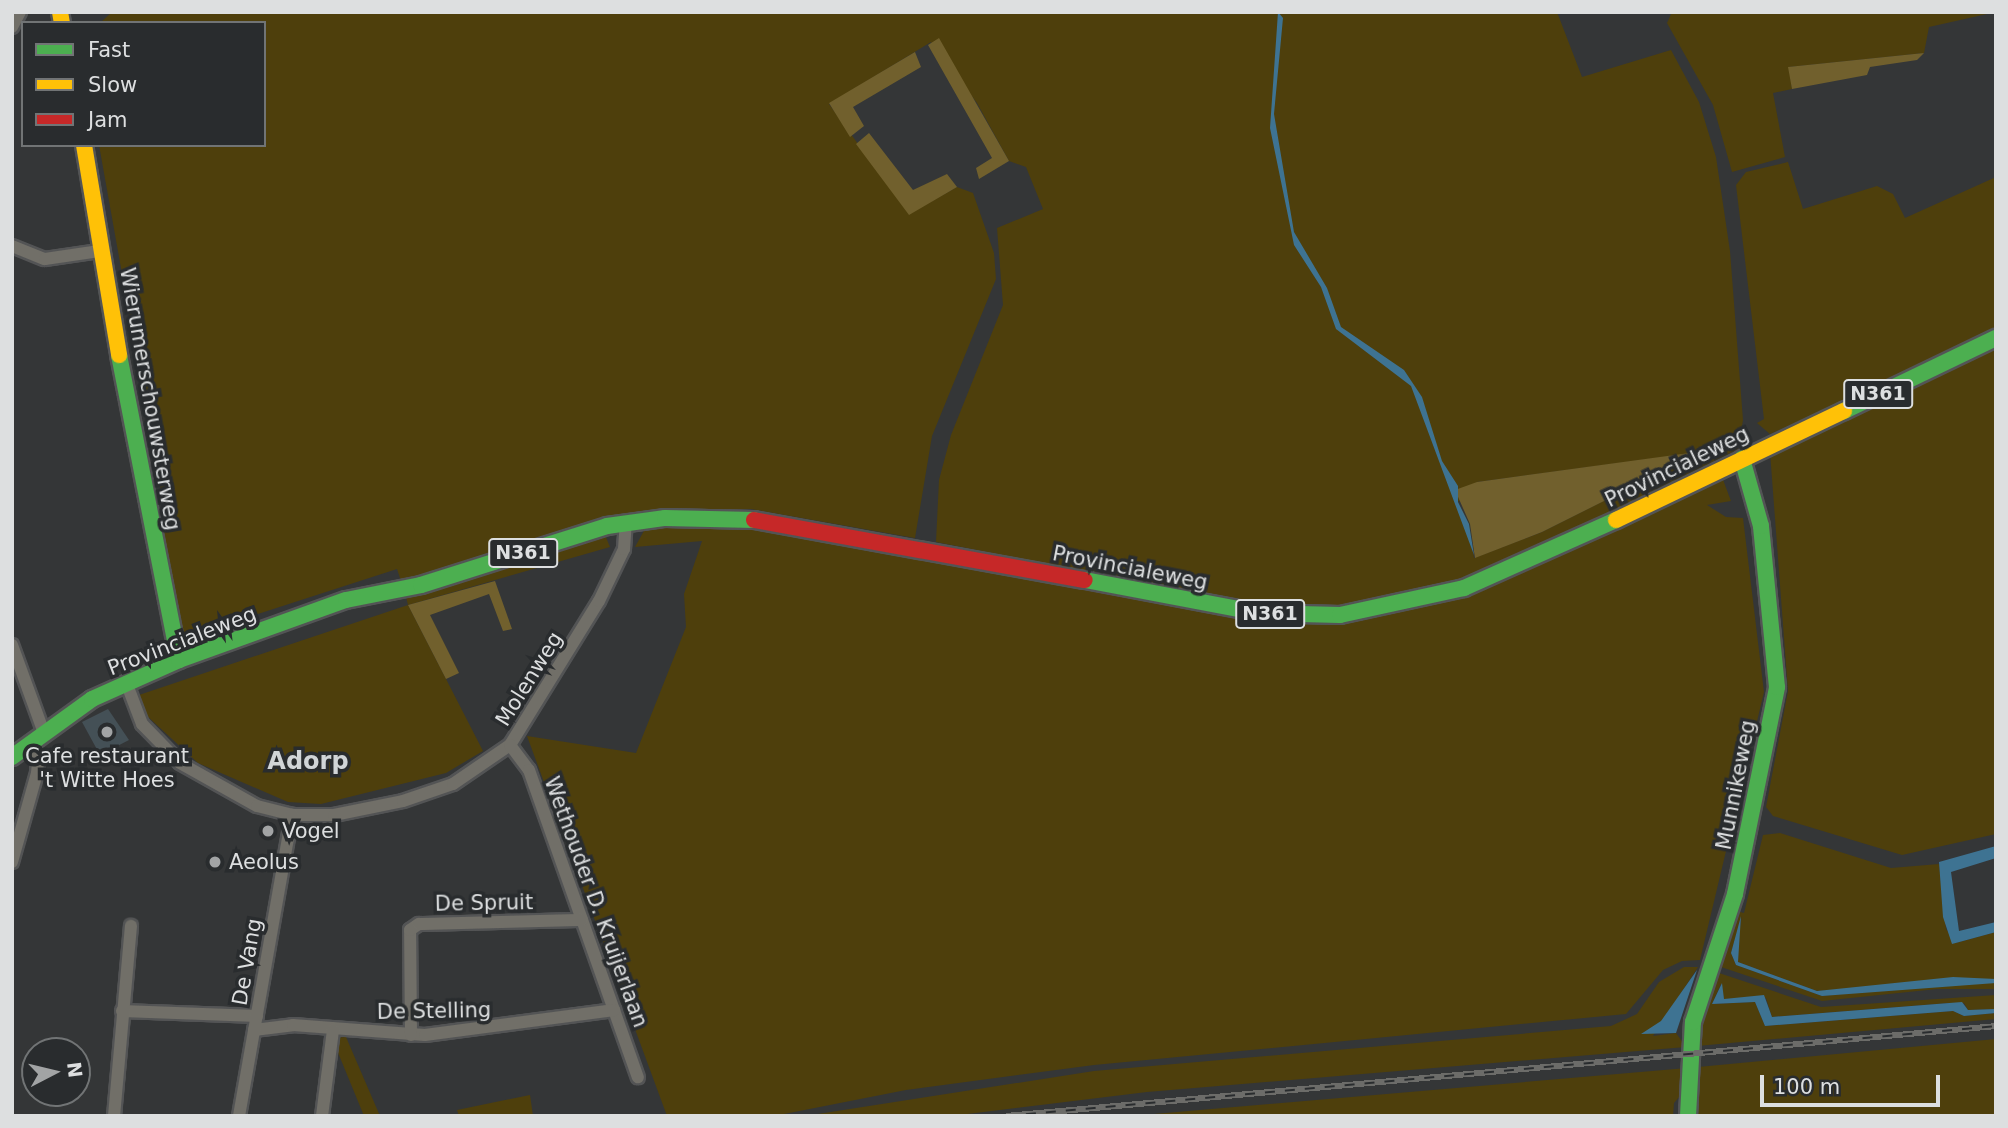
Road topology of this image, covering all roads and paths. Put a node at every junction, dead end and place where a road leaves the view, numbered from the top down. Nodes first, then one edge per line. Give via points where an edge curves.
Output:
1 (20, 12) edge
2 (12, 27) edge
3 (84, 147) edge
4 (12, 246) edge
5 (99, 251) junction
6 (1996, 338) edge
7 (1742, 459) junction
8 (626, 523) junction
9 (12, 645) edge
10 (178, 660) junction
11 (126, 682) junction
12 (44, 733) junction
13 (28, 745) junction
14 (510, 745) junction
15 (12, 757) edge
16 (292, 815) junction
17 (12, 862) edge
18 (582, 920) junction
19 (131, 926) dead end
20 (614, 1010) junction
21 (122, 1011) junction
22 (257, 1016) junction
23 (254, 1030) junction
24 (333, 1030) junction
25 (411, 1035) junction
26 (638, 1077) dead end
27 (114, 1116) edge
28 (239, 1116) edge
29 (322, 1116) edge
30 (1688, 1116) edge

1 - 2 street
3 - 5 main road, Wierumerschouwsterweg
4 - 5 street via 45,259
5 - 10 main road, Wierumerschouwsterweg
6 - 7 main road, Provincialeweg / N361
7 - 8 main road, Provincialeweg / N361 via 1495,576 1426,598 1340,615 1259,614 1209,606 764,519 705,515
7 - 30 main road, Munnikeweg via 1761,526 1777,687 1735,894 1693,1022
8 - 10 main road, Provincialeweg / N361 via 373,605 301,619
8 - 14 street, Molenweg via 624,549 600,601
9 - 12 street
10 - 11 main road, Provincialeweg / N361
11 - 12 main road, Provincialeweg / N361
11 - 16 street, Molenweg via 142,724 180,763 257,806
12 - 13 main road, Provincialeweg / N361
13 - 15 main road, Provincialeweg / N361
13 - 17 street via 38,761 37,773
14 - 16 street, Molenweg via 453,784 403,801 334,815
14 - 18 street, Wethouder D. Kruijerlaan via 529,770
16 - 22 street, De Vang
18 - 20 street, Wethouder D. Kruijerlaan
18 - 25 street, De Spruit via 419,924 410,930
19 - 21 street
20 - 25 street, De Stelling via 497,1029
20 - 26 street, Wethouder D. Kruijerlaan
21 - 22 street
21 - 27 street
22 - 23 street, De Vang
23 - 24 street, De Stelling via 293,1025
23 - 28 street, De Vang
24 - 25 street, De Stelling
24 - 29 street

